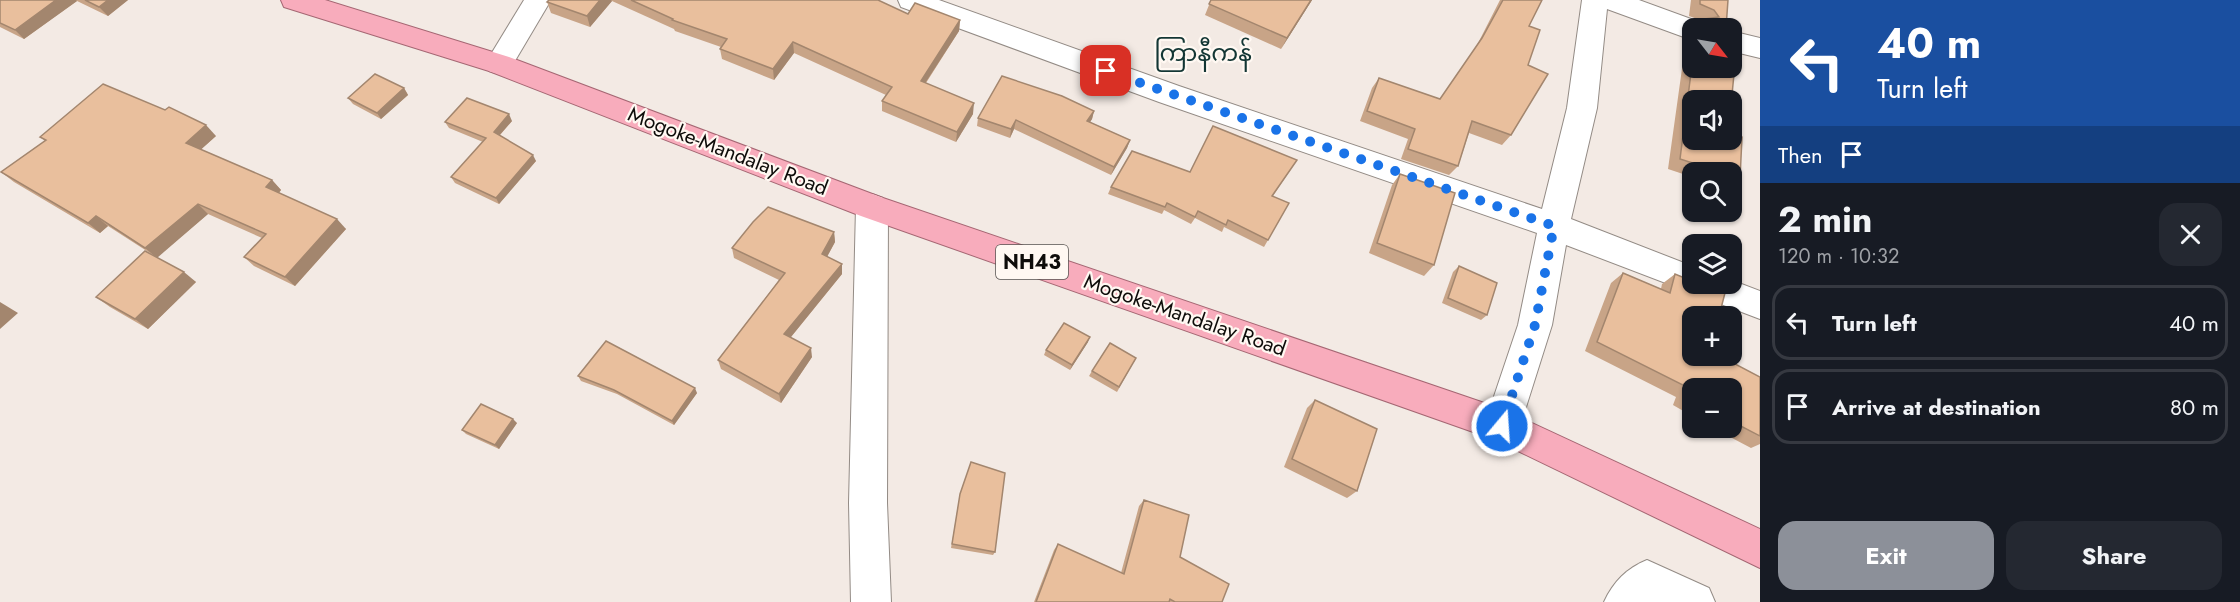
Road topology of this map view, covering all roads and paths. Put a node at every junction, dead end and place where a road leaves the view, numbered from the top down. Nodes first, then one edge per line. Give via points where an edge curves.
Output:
1 (294, 0) edge
2 (538, 0) edge
3 (911, 0) edge
4 (1595, 0) edge
5 (1611, 0) edge
6 (1682, 26) edge
7 (1742, 44) edge
8 (1760, 48) edge
9 (499, 64) junction
10 (872, 207) junction
11 (1554, 226) junction
12 (1682, 276) edge
13 (1729, 294) edge
14 (1760, 305) edge
15 (1502, 426) junction
16 (1760, 549) edge
17 (871, 602) edge
18 (1624, 602) edge
19 (1695, 602) edge

1 - 9 highway, Mogoke-Mandalay Road / NH43
2 - 9 street
3 - 11 street via 1169,94
4 - 11 street via 1582,108
5 - 6 street
7 - 8 street
9 - 10 highway, Mogoke-Mandalay Road / NH43
10 - 15 highway, Mogoke-Mandalay Road / NH43
10 - 17 street via 868,503
11 - 12 street
11 - 15 street via 1535,325
13 - 14 street
15 - 16 highway, Mogoke-Mandalay Road / NH43
18 - 19 street via 1647,579

